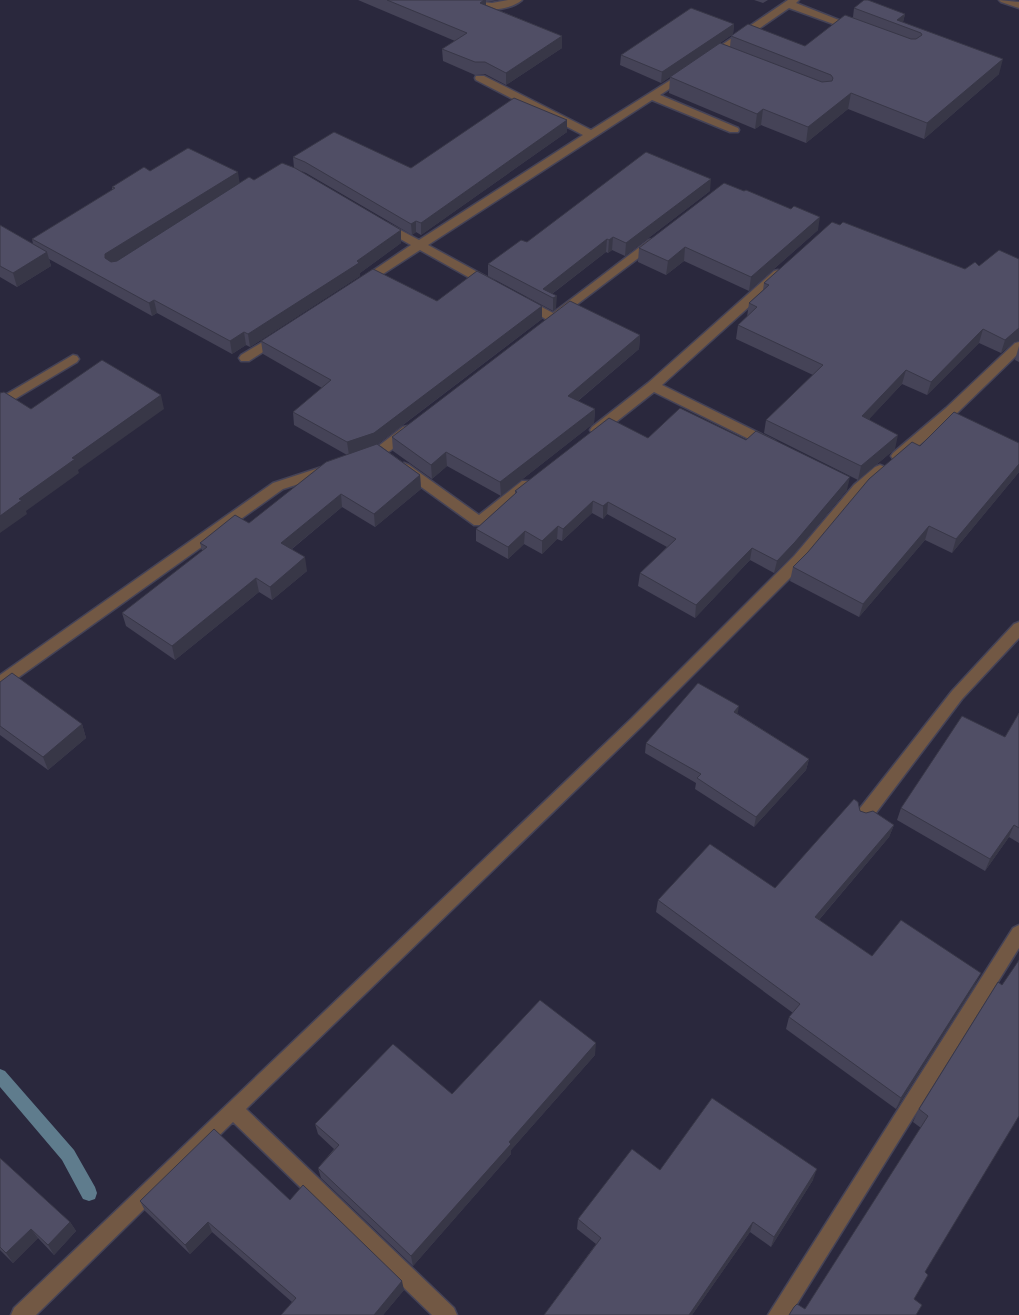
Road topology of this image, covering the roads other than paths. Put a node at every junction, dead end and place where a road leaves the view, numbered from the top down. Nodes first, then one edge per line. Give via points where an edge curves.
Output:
1 (466, 0) edge
2 (517, 0) edge
3 (1004, 0) edge
4 (791, 2) edge
5 (1019, 5) edge
6 (868, 34) edge
7 (480, 78) edge
8 (653, 96) junction
9 (734, 130) dead end
10 (592, 135) junction
11 (376, 221) edge
12 (667, 231) edge
13 (418, 246) junction
14 (785, 267) edge
15 (352, 289) edge
16 (553, 318) junction
17 (537, 330) edge
18 (286, 331) edge
19 (1019, 346) edge
20 (245, 358) dead end
21 (73, 359) dead end
22 (653, 386) junction
23 (0, 404) edge
24 (420, 421) edge
25 (585, 440) edge
26 (778, 448) edge
27 (381, 451) junction
28 (357, 460) edge
29 (340, 466) edge
30 (539, 475) edge
31 (1019, 628) edge
32 (0, 683) edge
33 (863, 817) edge
34 (1019, 933) edge
35 (232, 1109) junction
36 (21, 1315) edge
37 (447, 1315) edge
38 (778, 1315) edge

1 - 2 street via 496,8
3 - 5 street
4 - 6 street
4 - 8 street via 722,54 697,66
7 - 10 street
8 - 9 street
8 - 10 street
10 - 13 street
11 - 13 street
12 - 16 street
13 - 15 street
13 - 16 street
14 - 22 street
16 - 17 street
18 - 20 street
19 - 35 street via 952,412 854,486 799,560 637,722
21 - 23 street
22 - 25 street
22 - 26 street
24 - 27 street
27 - 28 street
27 - 30 street via 479,522
29 - 32 street via 278,486
31 - 33 street via 957,695
34 - 38 street
35 - 36 street
35 - 37 street

